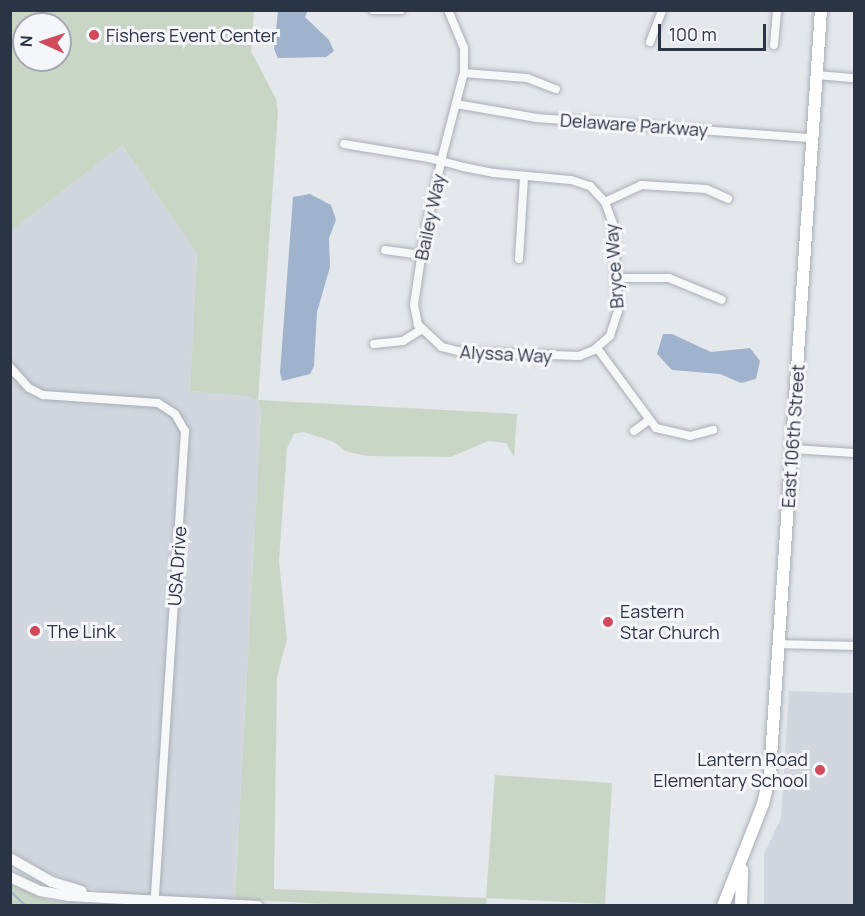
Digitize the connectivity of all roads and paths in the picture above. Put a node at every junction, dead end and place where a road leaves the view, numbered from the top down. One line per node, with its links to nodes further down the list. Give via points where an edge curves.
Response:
1 (373, 10): 2 (street)
2 (401, 10)
3 (448, 10): 9 (street, Bailey Way, via 464,48)
4 (662, 10): 7 (street)
5 (777, 10): 8 (street)
6 (821, 10): 10 (main road, East 106th Street)
7 (650, 42)
8 (774, 45)
9 (464, 73): 12 (street, via 527,78); 13 (street, Bailey Way)
10 (817, 75): 11 (street); 14 (main road, East 106th Street)
11 (855, 78)
12 (556, 89)
13 (456, 104): 14 (street, Delaware Parkway, via 537,118); 16 (street, Bailey Way)
14 (812, 138): 32 (main road, East 106th Street)
15 (344, 144): 16 (street, Bryce Way)
16 (441, 161): 17 (street, Bryce Way); 21 (street, Bailey Way)
17 (524, 177): 19 (street, Bryce Way, via 581,183); 22 (street)
18 (728, 199): 19 (street, via 706,189 641,185)
19 (605, 202): 23 (street, Bryce Way, via 613,224)
20 (385, 250): 21 (street)
21 (421, 255): 25 (street, Bailey Way, via 414,305)
22 (519, 259)
23 (616, 278): 24 (street, via 669,278); 27 (street, Bryce Way, via 617,319 610,336)
24 (722, 300)
25 (422, 330): 26 (street, via 403,341); 27 (street, Alyssa Way, via 442,347 462,352 579,356)
26 (374, 344)
27 (597, 348): 29 (street)
28 (10, 367): 40 (street, USA Drive, via 29,388 43,395 158,403 175,414 185,431)
29 (648, 421): 30 (street, via 672,435 690,436); 31 (street)
30 (713, 430)
31 (634, 431)
32 (792, 449): 33 (street); 34 (main road, East 106th Street)
33 (855, 453)
34 (778, 644): 35 (street); 36 (main road, East 106th Street, via 769,783)
35 (855, 646)
36 (742, 857): 42 (main road, East 106th Street); 43 (main road, East 106th Street)
37 (10, 858): 39 (street, via 52,882)
38 (10, 878): 39 (street, via 49,893)
39 (109, 898): 40 (street)
40 (155, 900): 41 (street)
41 (258, 906)
42 (723, 906)
43 (741, 906)

